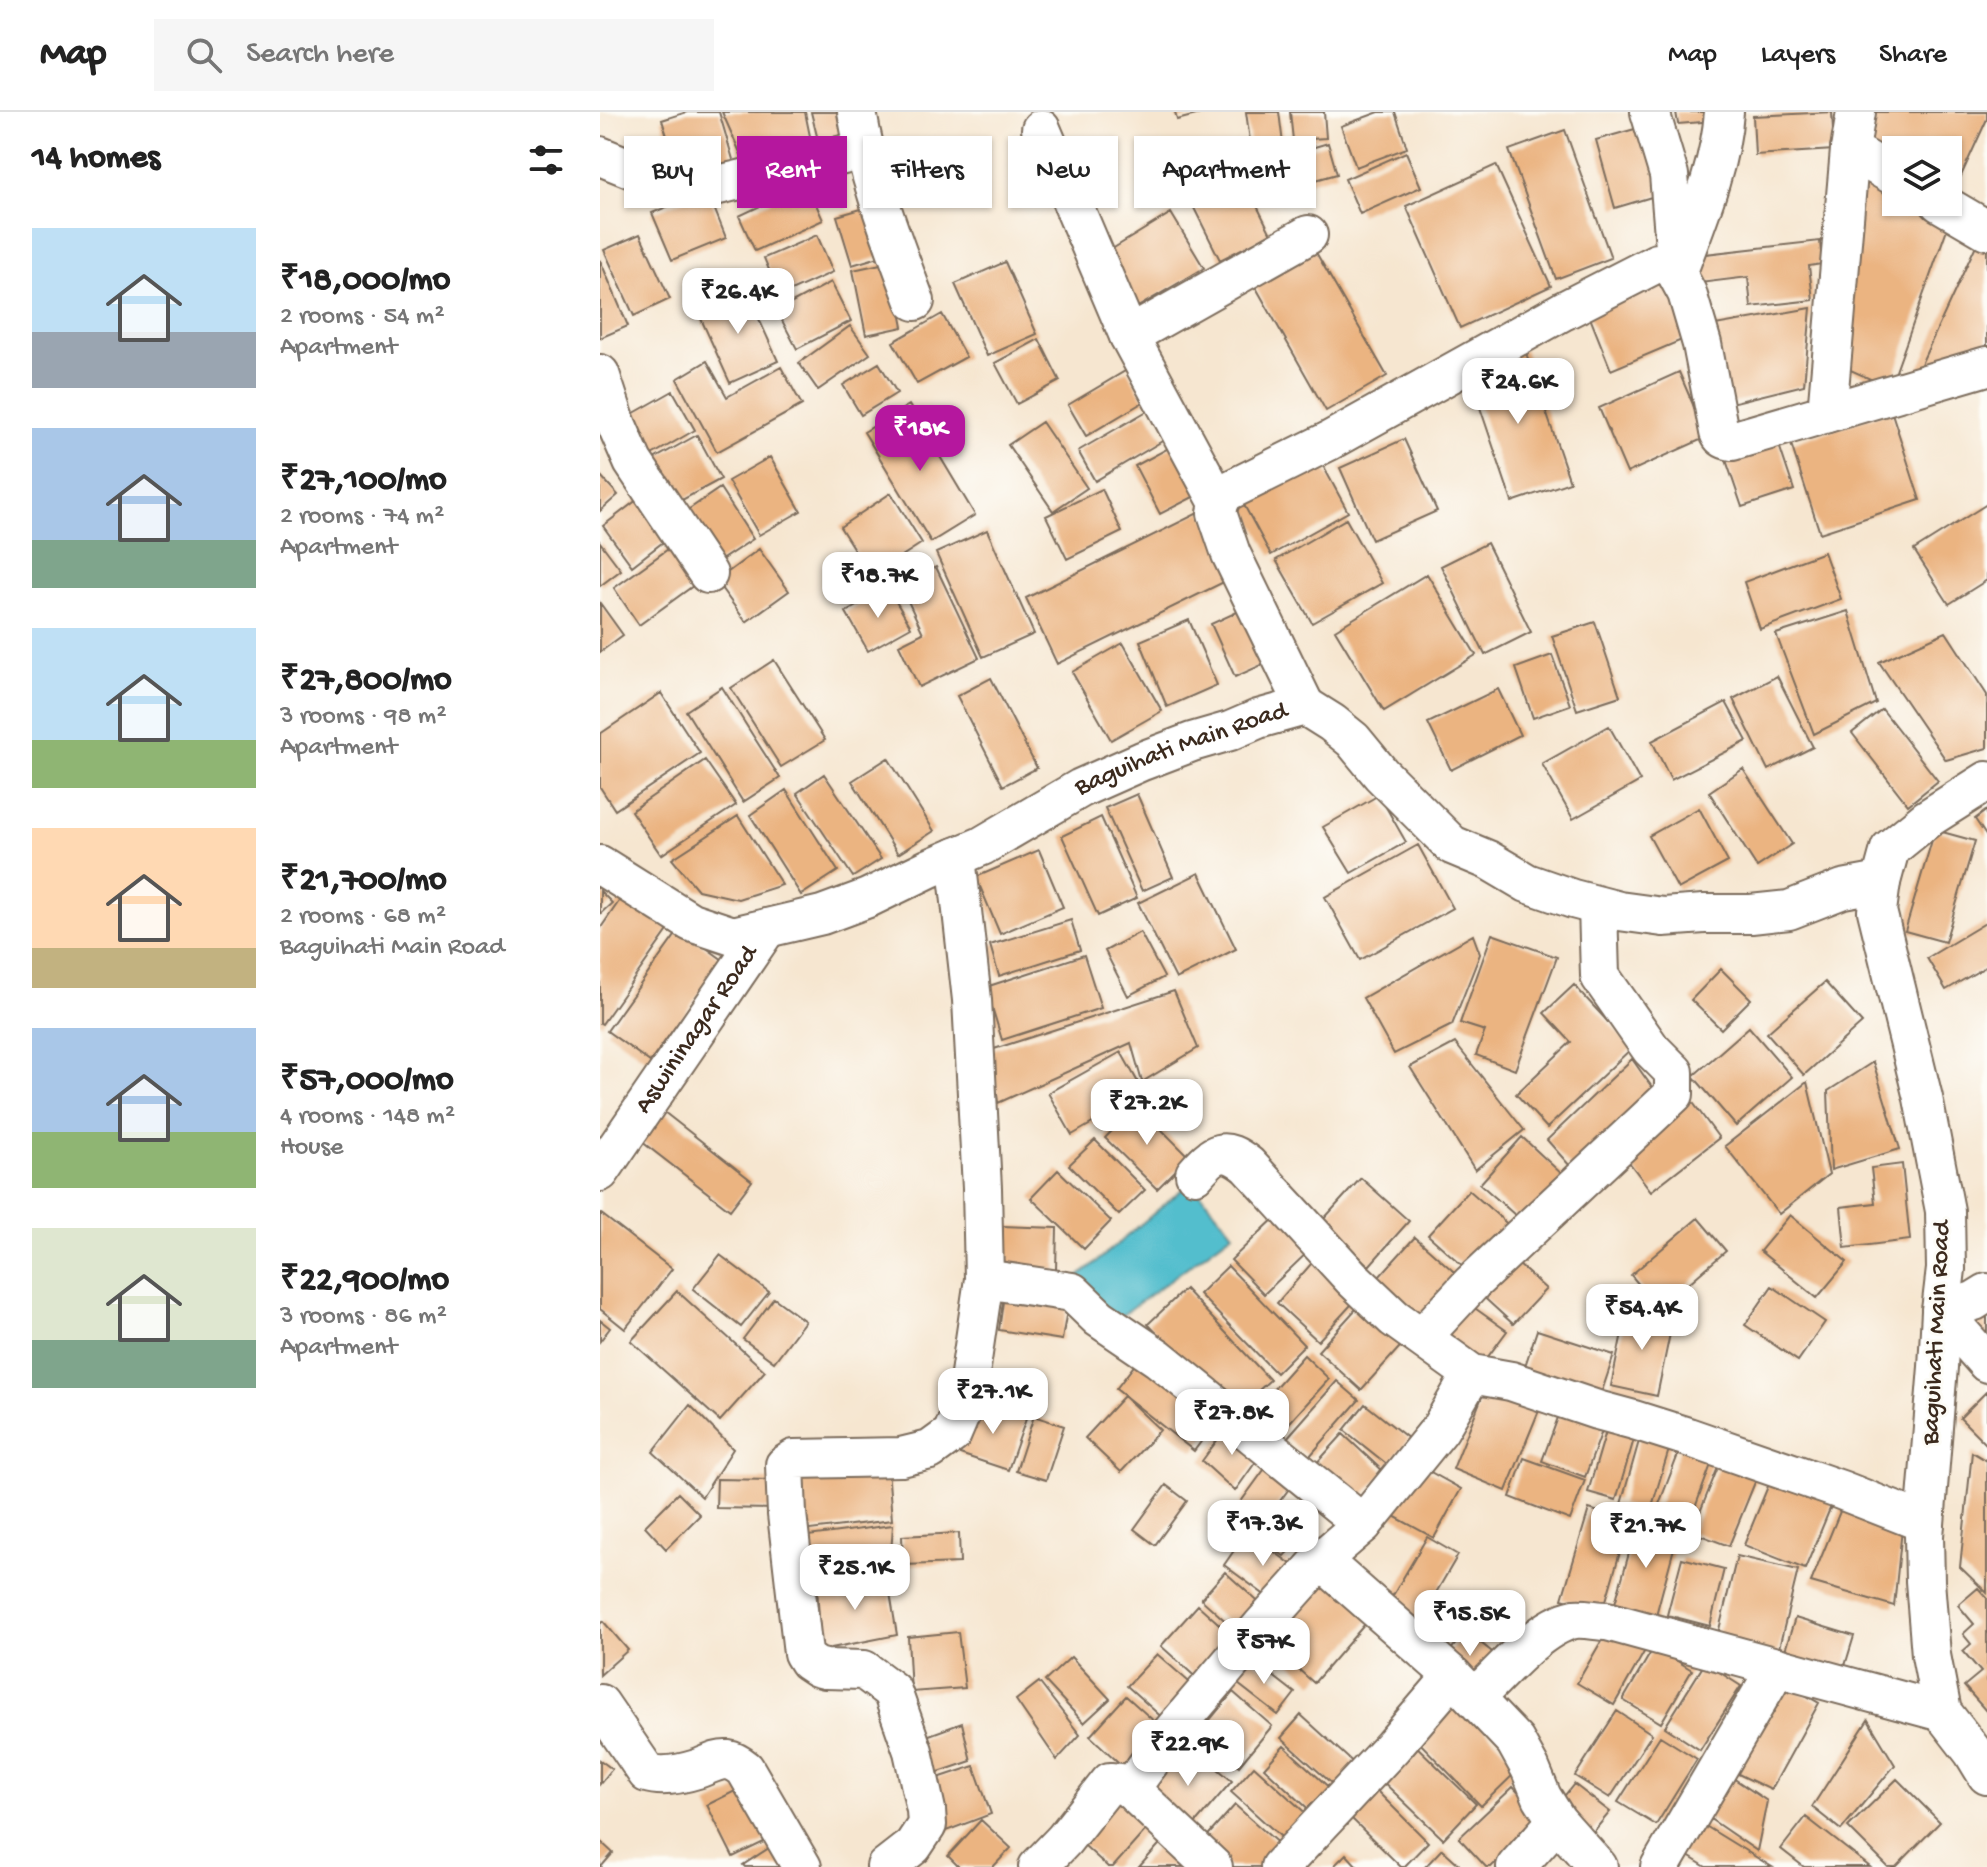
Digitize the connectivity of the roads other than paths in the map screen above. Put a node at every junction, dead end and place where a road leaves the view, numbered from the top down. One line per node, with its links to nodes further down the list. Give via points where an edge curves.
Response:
1 (857, 112): 6 (street)
2 (1650, 112): 15 (street, via 1669,175)
3 (1724, 112): 15 (street, via 1719,152)
4 (1856, 112): 8 (street)
5 (1041, 129): 17 (street)
6 (863, 145)
7 (863, 150): 9 (street, via 710,187 662,181)
8 (1850, 150): 10 (street); 20 (street)
9 (600, 156)
10 (1882, 169)
11 (880, 208): 16 (street)
12 (1962, 215): 13 (street)
13 (1987, 230)
14 (1308, 235): 17 (street)
15 (1677, 274): 20 (street, via 1702,344 1720,436 1732,441); 21 (street, via 1657,263 1224,493)
16 (915, 301)
17 (1129, 336): 21 (street)
18 (1987, 366): 20 (street)
19 (600, 374): 22 (street, via 633,462)
20 (1827, 413)
21 (1219, 503): 23 (street, via 1217,513 1231,554)
22 (708, 574)
23 (1305, 706): 25 (street, Baguihati Main Road, via 1142,761); 28 (street, Baguihati Main Road, via 1353,740 1452,845 1527,883)
24 (1987, 781): 27 (street, Baguihati Main Road, via 1890,849)
25 (956, 857): 29 (street, Baguihati Main Road, via 822,915); 32 (street, via 972,1000)
26 (600, 865): 29 (street, Baguihati Main Road, via 691,922 733,936)
27 (1881, 882): 28 (street, Baguihati Main Road, via 1843,889 1789,910 1751,914 1663,917); 34 (street, Baguihati Main Road, via 1877,911 1945,1211)
28 (1598, 906): 35 (street, via 1600,976 1651,1049 1674,1072 1674,1094 1472,1283)
29 (767, 928): 30 (street, Aswininagar Road)
30 (600, 1172)
31 (1195, 1174): 35 (street, via 1208,1158 1235,1155 1352,1278)
32 (984, 1279): 39 (street, via 1072,1292); 49 (street, via 966,1401 952,1434 930,1450 901,1457 794,1459 785,1465 803,1653 817,1667 864,1670 892,1691 913,1751 927,1825 913,1846)
33 (1987, 1293): 34 (street)
34 (1941, 1311): 36 (street); 38 (street, Baguihati Main Road)
35 (1422, 1337): 37 (street)
36 (1987, 1363)
37 (1472, 1374): 38 (street, via 1511,1381 1688,1437); 39 (street, via 1440,1429)
38 (1925, 1523): 44 (street, Baguihati Main Road, via 1931,1655)
39 (1363, 1524): 40 (street)
40 (1321, 1560): 42 (street); 46 (street, via 1171,1733)
41 (1777, 1667): 42 (street, via 1607,1621 1575,1619); 44 (street); 55 (street)
42 (1464, 1687): 47 (street, via 1515,1741); 52 (street, via 1393,1746)
43 (600, 1704): 48 (street, via 647,1773 658,1777 726,1760 745,1769)
44 (1942, 1712): 45 (street, Baguihati Main Road)
45 (1987, 1775)
46 (1130, 1789): 50 (street, via 1110,1782); 51 (street)
47 (1557, 1821): 53 (street); 54 (street)
48 (802, 1867)
49 (886, 1867)
50 (1038, 1867)
51 (1213, 1867)
52 (1280, 1867)
53 (1516, 1867)
54 (1598, 1867)
55 (1660, 1867)

